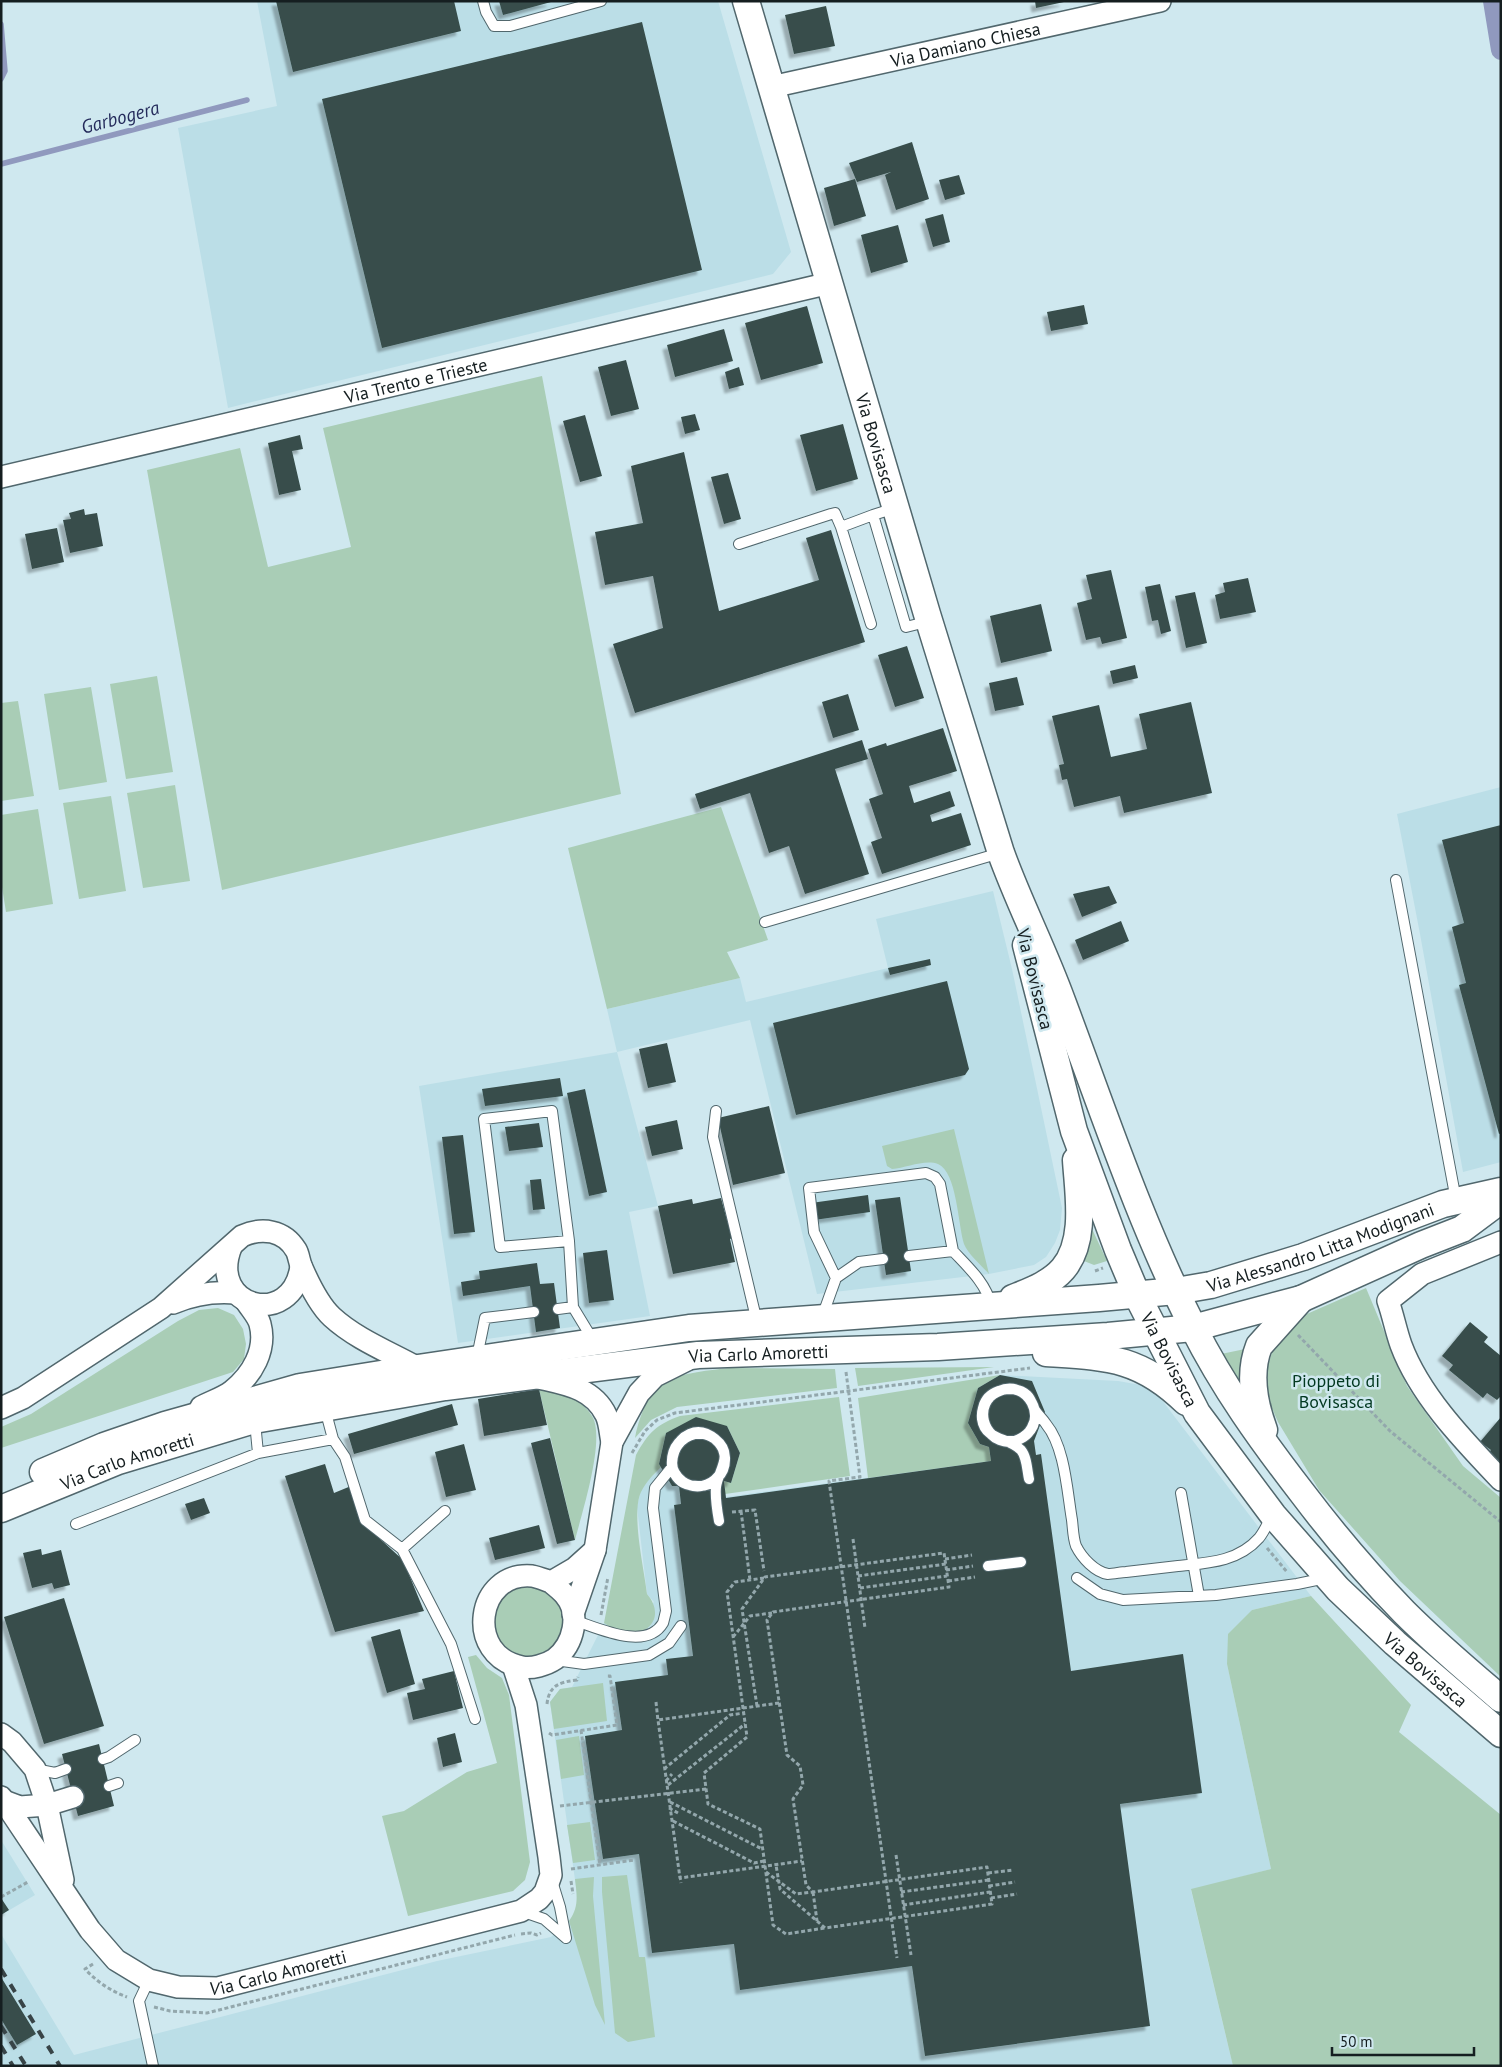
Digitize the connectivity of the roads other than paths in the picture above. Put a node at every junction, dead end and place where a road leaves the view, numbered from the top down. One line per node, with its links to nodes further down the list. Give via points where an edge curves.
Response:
1 (483, 1): 2 (lane, via 494,26 510,26)
2 (601, 1)
3 (746, 1): 5 (street, Via Bovisasca)
4 (1160, 1): 5 (street, Via Damiano Chiesa)
5 (771, 87): 6 (street, Via Bovisasca)
6 (830, 283): 7 (street, Via Trento e Trieste); 8 (street, Via Bovisasca)
7 (1, 477)
8 (885, 511): 9 (lane); 12 (street, Via Bovisasca, via 930,621)
9 (840, 527): 10 (lane, via 837,516 831,514); 11 (lane)
10 (739, 544)
11 (870, 624)
12 (1001, 853): 14 (street, Via Bovisasca); 15 (lane)
13 (1396, 880): 19 (lane)
14 (1012, 884): 17 (street, Via Bovisasca); 29 (street, Via Bovisasca, via 1044,953 1156,1249)
15 (765, 922)
16 (716, 1111): 39 (lane, via 712,1137)
17 (1074, 1132): 30 (street, Via Bovisasca); 33 (street, via 1078,1202 1077,1233 1070,1258 1062,1270 1039,1287)
18 (1501, 1191): 19 (street, Via Alessandro Litta Modignani)
19 (1456, 1200): 29 (street, Via Alessandro Litta Modignani, via 1303,1257 1227,1281)
20 (1501, 1200): 32 (street, Via Alessandro Litta Modignani, via 1462,1229)
21 (569, 1240): 21 (lane, via 552,1111 484,1119 500,1247); 34 (lane)
22 (1501, 1242): 62 (street, via 1422,1274 1388,1301 1401,1346 1429,1399)
23 (232, 1248): 27 (street, via 242,1236 264,1230 279,1234 291,1243); 31 (street, Via Carlo Amoretti, via 226,1261 226,1273 230,1285); 35 (street)
24 (953, 1251): 25 (lane); 28 (lane, via 940,1184 926,1173 808,1188 814,1232); 33 (lane, via 988,1291)
25 (908, 1256)
26 (883, 1259): 28 (lane, via 859,1262)
27 (300, 1266): 31 (street, via 293,1290 284,1299 258,1305); 46 (street, via 330,1315 348,1331)
28 (836, 1278): 38 (lane)
29 (1176, 1291): 30 (street, Via Alessandro Litta Modignani); 40 (street, Via Bovisasca)
30 (1137, 1295): 33 (street, Via Carlo Amoretti); 41 (street, Via Bovisasca)
31 (241, 1297): 35 (street, via 208,1292 188,1296); 53 (street, Via Carlo Amoretti, via 260,1322 260,1355 232,1391)
32 (1301, 1299): 40 (street, Via Alessandro Litta Modignani); 58 (street, via 1259,1346 1255,1360 1256,1403)
33 (994, 1306): 38 (street, Via Carlo Amoretti)
34 (573, 1307): 36 (lane); 42 (lane)
35 (161, 1308): 49 (street, via 23,1398)
36 (558, 1309)
37 (534, 1312): 45 (lane, via 485,1318)
38 (822, 1318): 39 (street, Via Carlo Amoretti)
39 (757, 1323): 42 (street, Via Carlo Amoretti, via 688,1328)
40 (1193, 1328): 41 (street, Via Carlo Amoretti); 58 (street, Via Bovisasca, via 1240,1408)
41 (1155, 1332): 43 (street, Via Carlo Amoretti); 51 (street, Via Bovisasca)
42 (593, 1341): 45 (street, Via Carlo Amoretti)
43 (938, 1347): 44 (street, Via Carlo Amoretti); 51 (street, via 1124,1362 1149,1372)
44 (698, 1355): 47 (street, Via Carlo Amoretti); 56 (street, via 655,1376 638,1392)
45 (477, 1358): 46 (street, Via Carlo Amoretti)
46 (418, 1368): 53 (street, Via Carlo Amoretti, via 300,1386)
47 (532, 1376): 48 (street, Via Carlo Amoretti, via 445,1386); 56 (street, via 575,1386 593,1398 606,1416)
48 (324, 1406): 52 (street, Via Carlo Amoretti); 54 (lane)
49 (1, 1408)
50 (1035, 1411): 55 (lane, via 1032,1428 1021,1439); 55 (lane, via 1028,1397 1013,1389 990,1396 982,1419 990,1434); 73 (lane, via 1058,1445 1076,1545 1086,1562 1108,1574)
51 (1197, 1413): 67 (street, Via Bovisasca)
52 (254, 1420): 57 (lane); 65 (street, Via Carlo Amoretti, via 118,1460)
53 (165, 1425): 63 (street, Via Carlo Amoretti, via 104,1446)
54 (333, 1439): 57 (lane, Via Carlo Amoretti); 70 (lane, via 346,1457 365,1520)
55 (1004, 1441): 61 (lane, via 1022,1452)
56 (612, 1442): 71 (street)
57 (258, 1453): 69 (lane, Via Carlo Amoretti)
58 (1274, 1456): 83 (street, Via Bovisasca, via 1325,1522 1398,1606)
59 (672, 1458): 60 (lane, via 681,1480 688,1485 705,1486); 60 (lane, via 678,1443 692,1435 708,1435 718,1442 724,1453); 79 (lane, via 655,1488 653,1508 666,1611 662,1623 646,1635 623,1637)
60 (721, 1473): 68 (lane, via 716,1495)
61 (1029, 1480)
62 (1501, 1480)
63 (1, 1490)
64 (1181, 1493): 73 (lane)
65 (1, 1510)
66 (445, 1511): 70 (lane)
67 (1273, 1515): 73 (lane, via 1258,1538 1233,1557); 76 (street, Via Bovisasca)
68 (719, 1521)
69 (76, 1524)
70 (402, 1549): 85 (lane, via 451,1644)
71 (595, 1550): 77 (street); 79 (street)
72 (1021, 1562): 74 (lane)
73 (1193, 1565): 78 (lane)
74 (988, 1566)
75 (1077, 1578): 78 (lane, via 1100,1594 1123,1600)
76 (1328, 1578): 78 (lane); 87 (street, Via Bovisasca, via 1383,1632)
77 (550, 1582): 79 (street, via 566,1596); 82 (street, via 532,1576 514,1578 497,1588 486,1603 482,1622 486,1640 497,1656)
78 (1198, 1596)
79 (573, 1618): 81 (street, via 573,1632 566,1648)
80 (681, 1626): 81 (lane, via 669,1643 648,1655 584,1664)
81 (546, 1663): 82 (street, via 525,1668); 84 (street)
82 (513, 1665): 84 (street)
83 (1501, 1699)
84 (526, 1705): 95 (street)
85 (475, 1719)
86 (1, 1734): 90 (street, Via Carlo Amoretti)
87 (1501, 1734)
88 (136, 1740): 89 (lane)
89 (103, 1759)
90 (35, 1769): 91 (lane, via 56,1773); 94 (street, Via Carlo Amoretti)
91 (66, 1769)
92 (73, 1796): 94 (street)
93 (3, 1799): 94 (street, Via Carlo Amoretti, via 20,1807); 96 (street, Via Carlo Amoretti)
94 (47, 1805): 96 (street, Via Carlo Amoretti)
95 (558, 1873): 97 (street, via 539,1899); 97 (lane, via 566,1938 544,1918)
96 (68, 1897): 98 (street, Via Carlo Amoretti, via 116,1960)
97 (520, 1911): 98 (street, Via Carlo Amoretti, via 218,1988 178,1987)
98 (149, 1980): 99 (lane, via 140,2001)
99 (153, 2066)

